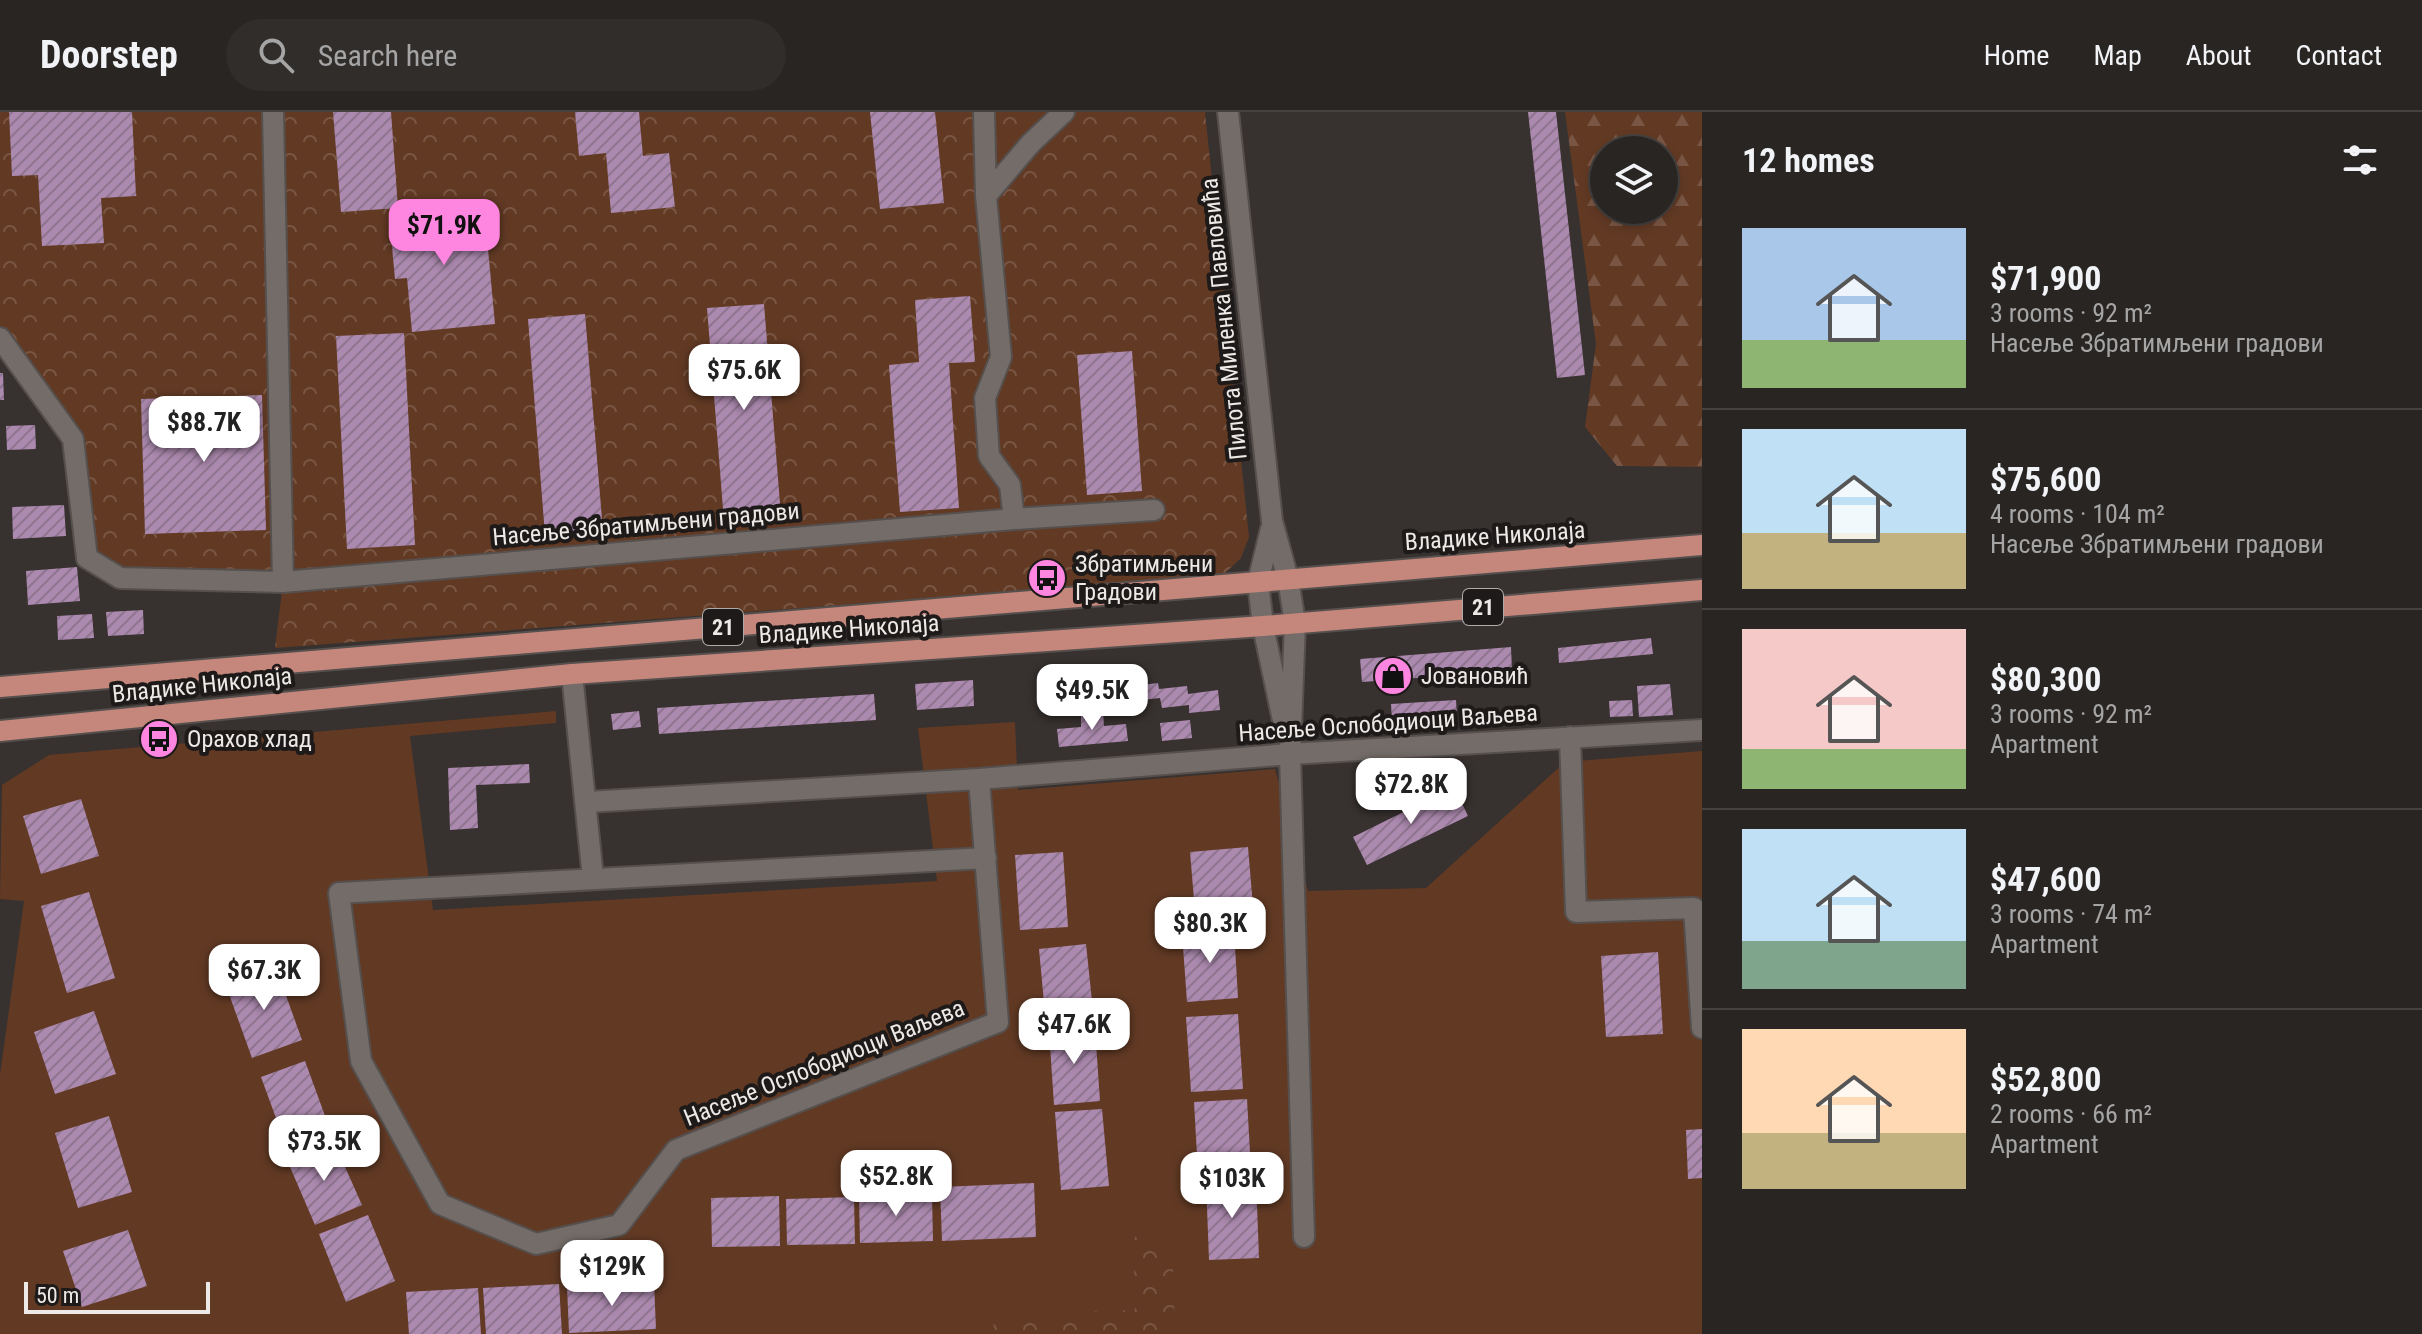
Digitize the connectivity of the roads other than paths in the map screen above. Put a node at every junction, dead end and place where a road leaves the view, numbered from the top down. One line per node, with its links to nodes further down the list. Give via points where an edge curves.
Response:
1 (273, 112): 13 (street)
2 (984, 112): 6 (street)
3 (1064, 112): 6 (street)
4 (1210, 112): 5 (street)
5 (1233, 118): 10 (street, Пилота Миленка Павловића)
6 (986, 196): 9 (street, via 1001,357 985,398 989,456 1010,485)
7 (0, 338): 13 (street, Насеље Збратимљени градови, via 73,439 87,558 120,578)
8 (1154, 510): 9 (street, Насеље Збратимљени градови)
9 (1014, 519): 13 (street, Насеље Збратимљени градови)
10 (1272, 521): 12 (street); 14 (street)
11 (1702, 545): 12 (main road, Владике Николаја / 21)
12 (1288, 579): 14 (main road, Владике Николаја / 21); 16 (street)
13 (283, 582)
14 (1258, 582): 17 (street); 19 (main road, Владике Николаја / 21)
15 (1702, 590): 16 (main road, Владике Николаја / 21)
16 (1295, 623): 17 (main road, Владике Николаја / 21); 23 (street)
17 (1263, 626): 18 (main road, Владике Николаја / 21); 23 (street)
18 (572, 674): 21 (main road, Владике Николаја / 21); 25 (street)
19 (0, 687)
20 (1702, 730): 22 (street, Насеље Ослободиоци Ваљева)
21 (0, 731)
22 (1570, 737): 23 (street, Насеље Ослободиоци Ваљева); 28 (street, Насеље Ослободиоци Ваљева, via 1576,912 1694,908)
23 (1290, 754): 24 (street, Насеље Ослободиоци Ваљева); 29 (street)
24 (979, 779): 25 (street, Насеље Ослободиоци Ваљева); 26 (street)
25 (587, 802): 27 (street)
26 (986, 858): 27 (street, Насеље Ослободиоци Ваљева); 27 (street, Насеље Ослободиоци Ваљева, via 998,1022 676,1150 619,1225 536,1244 440,1204 361,1061 339,893)
27 (593, 878)
28 (1702, 1028)
29 (1304, 1237)

